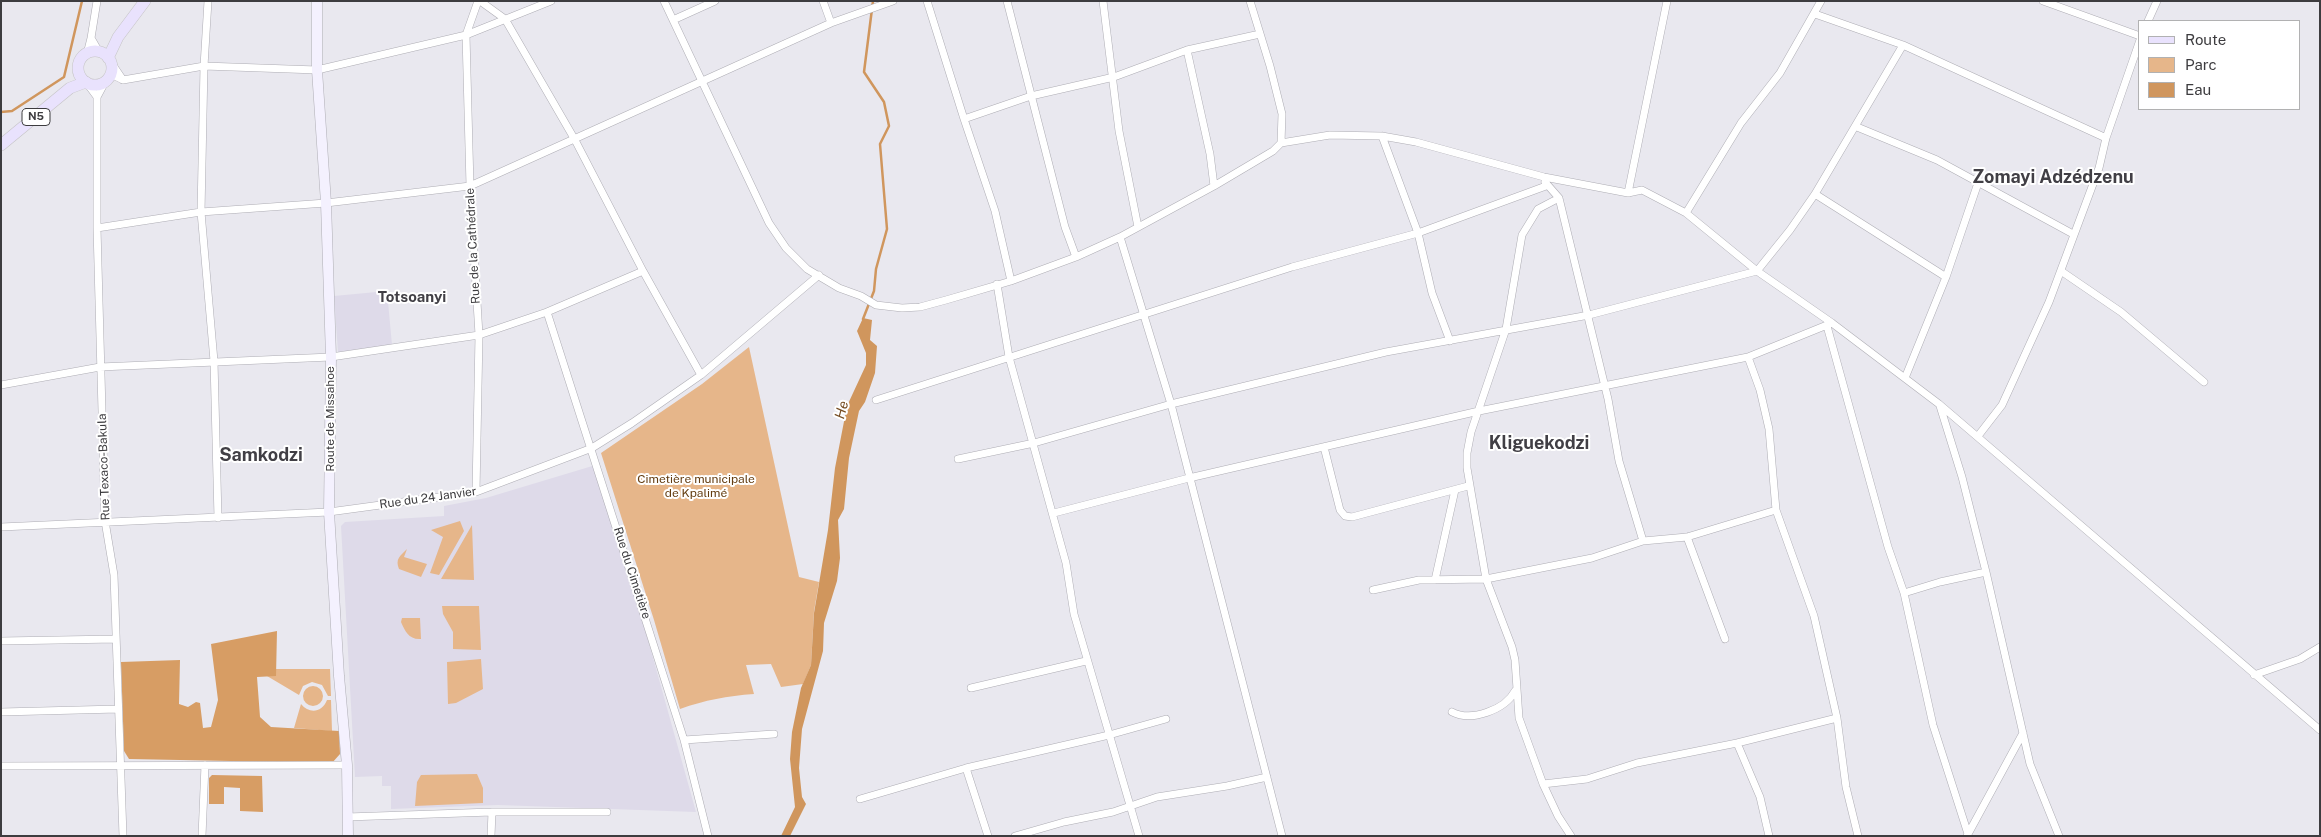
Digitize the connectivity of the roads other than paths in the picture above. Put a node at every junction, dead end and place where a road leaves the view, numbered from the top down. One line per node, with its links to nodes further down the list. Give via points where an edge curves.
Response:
1 (97, 1): 28 (street)
2 (145, 1): 33 (main road)
3 (208, 1): 34 (street)
4 (317, 1): 35 (main road, Route de Missahoe)
5 (479, 1): 21 (street); 26 (street, Rue de la Cathédrale)
6 (551, 1): 21 (street)
7 (664, 1): 22 (street)
8 (715, 1): 22 (street)
9 (823, 1): 24 (street)
10 (893, 1): 24 (street)
11 (927, 1): 45 (street)
12 (1007, 1): 43 (street)
13 (1103, 1): 37 (street)
14 (1250, 1): 25 (street)
15 (1667, 1): 57 (street)
16 (1821, 1): 20 (street)
17 (2043, 1): 19 (street)
18 (2157, 1): 23 (street)
19 (2060, 5): 27 (street)
20 (1815, 14): 30 (street); 62 (street, via 1780,73 1741,123)
21 (505, 19): 26 (street); 49 (street)
22 (673, 20): 41 (street)
23 (2148, 20)
24 (831, 23): 41 (street)
25 (1260, 34): 31 (street); 50 (street, via 1282,114)
26 (466, 35): 35 (street); 54 (street, Rue de la Cathédrale)
27 (2138, 37)
28 (91, 38): 32 (street); 33 (street)
29 (2138, 44): 48 (street)
30 (1903, 45): 46 (street); 48 (street)
31 (1187, 50): 37 (street); 55 (street)
32 (87, 54): 33 (main road); 36 (main road)
33 (104, 55): 38 (main road, via 112,68); 39 (street)
34 (204, 66): 35 (street); 39 (street); 61 (street)
35 (317, 70): 60 (main road, Route de Missahoe)
36 (78, 71): 40 (main road); 42 (main road, N5)
37 (1114, 77): 43 (street); 64 (street, via 1119,131)
38 (108, 78): 39 (street); 40 (main road, via 94,85); 44 (street, Rue Texaco-Bakula)
39 (122, 80)
40 (86, 82): 42 (main road, N5); 44 (street)
41 (701, 82): 49 (street); 72 (street, via 769,223 786,248 807,269)
42 (70, 88): 51 (main road, N5)
43 (1032, 96): 45 (street); 68 (street, via 1065,227)
44 (97, 97): 63 (street, Rue Texaco-Bakula)
45 (964, 119): 74 (street, via 995,210)
46 (1857, 127): 53 (street, via 1937,160); 58 (street)
47 (1382, 136): 50 (street, via 1330,136); 52 (street, via 1416,142); 65 (street)
48 (2106, 138): 66 (street, via 2099,168)
49 (575, 140): 54 (street); 69 (street)
50 (1281, 144): 55 (street)
51 (1, 145)
52 (1544, 177): 56 (street); 57 (street)
53 (1978, 183): 66 (street); 73 (street)
54 (470, 186): 60 (street); 81 (street, Rue de la Cathédrale)
55 (1214, 186): 64 (street)
56 (1546, 186): 59 (street); 65 (street)
57 (1628, 193): 62 (street, via 1642,190)
58 (1815, 194): 70 (street); 73 (street)
59 (1559, 198): 78 (street); 80 (street, via 1538,209 1522,236)
60 (326, 203): 61 (street); 83 (main road, Route de Missahoe)
61 (201, 212): 63 (street); 86 (street)
62 (1686, 214): 70 (street)
63 (97, 228): 87 (street, Rue Texaco-Bakula)
64 (1138, 228): 67 (street)
65 (1418, 233): 77 (street, via 1292,267); 82 (street, via 1432,293)
66 (2073, 234): 71 (street)
67 (1120, 238): 68 (street); 77 (street)
68 (1076, 257): 74 (street)
69 (642, 271): 76 (street); 88 (street)
70 (1757, 271): 78 (street); 79 (street)
71 (2061, 271): 90 (street, via 2122,312); 97 (street, via 2002,405)
72 (819, 275): 75 (street, via 876,305 920,307); 88 (street, Rue du 24 Janvier)
73 (1946, 277): 89 (street)
74 (1011, 281): 75 (street)
75 (997, 284): 84 (street)
76 (547, 312): 81 (street); 100 (street, Rue du Cimetière)
77 (1144, 315): 84 (street); 94 (street)
78 (1589, 315): 80 (street); 92 (street)
79 (1830, 325): 85 (street); 89 (street); 118 (street, via 1888,547)
80 (1506, 329): 82 (street); 96 (street)
81 (479, 335): 83 (street); 105 (street, Rue de la Cathédrale)
82 (1450, 341): 94 (street, via 1386,352)
83 (331, 357): 86 (street); 107 (main road, Route de Missahoe)
84 (1009, 357): 93 (street); 98 (street)
85 (1748, 357): 92 (street); 106 (street, via 1769,429)
86 (214, 361): 87 (street); 109 (street)
87 (100, 367): 91 (street); 110 (street, Rue Texaco-Bakula)
88 (701, 375): 100 (street, Rue du 24 Janvier)
89 (1905, 378): 95 (street)
90 (2204, 382)
91 (1, 385)
92 (1605, 386): 96 (street); 113 (street, via 1619,461)
93 (876, 400)
94 (1171, 404): 98 (street); 102 (street)
95 (1939, 404): 97 (street); 114 (street, via 1962,476)
96 (1479, 412): 99 (street); 103 (street, via 1466,453)
97 (1978, 436): 124 (street)
98 (1034, 443): 101 (street); 108 (street)
99 (1324, 447): 102 (street); 104 (street, via 1340,510 1345,516 1352,517)
100 (592, 448): 105 (street, Rue du 24 Janvier); 136 (street, Rue du Cimetière)
101 (958, 460)
102 (1189, 478): 108 (street); 143 (street)
103 (1468, 486): 104 (street); 115 (street)
104 (1455, 490): 116 (street)
105 (476, 492): 107 (street, Rue du 24 Janvier)
106 (1776, 510): 112 (street); 130 (street, via 1814,616)
107 (329, 512): 109 (street, Rue du 24 Janvier); 139 (main road, Route de Missahoe)
108 (1054, 513): 123 (street)
109 (218, 518): 110 (street, Rue du 24 Janvier)
110 (105, 522): 111 (street, Rue du 24 Janvier); 119 (street, Rue Texaco-Bakula, via 114,576)
111 (1, 527)
112 (1687, 537): 113 (street); 120 (street)
113 (1643, 541): 115 (street, via 1592,558)
114 (1986, 572): 118 (street); 133 (street)
115 (1486, 579): 116 (street); 126 (street, via 1512,647)
116 (1435, 580): 117 (street, via 1419,580)
117 (1373, 590)
118 (1904, 593): 150 (street, via 1933,725)
119 (116, 639): 121 (street); 127 (street, Rue Texaco-Bakula)
120 (1725, 639)
121 (1, 642)
122 (2320, 647): 124 (street, via 2300,659)
123 (1086, 661): 125 (street); 135 (street)
124 (2254, 675): 132 (street)
125 (971, 688)
126 (1516, 691): 129 (street, via 1510,700 1490,711 1470,716); 144 (street, via 1519,718)
127 (118, 709): 128 (street); 141 (street, Rue Texaco-Bakula)
128 (1, 712)
129 (1452, 712)
130 (1837, 718): 137 (street); 162 (street, via 1846,787)
131 (1166, 719): 135 (street)
132 (2320, 730)
133 (2023, 733): 150 (street); 163 (street, via 2030,764)
134 (774, 734): 136 (street)
135 (1109, 735): 142 (street); 146 (street)
136 (684, 740): 155 (street, Rue du Cimetière)
137 (1737, 743): 144 (street, via 1637,763 1587,779); 161 (street, via 1760,797)
138 (205, 765): 139 (street); 141 (street); 152 (street)
139 (347, 765): 149 (main road, Route de Missahoe)
140 (1, 766): 141 (street)
141 (120, 766): 151 (street, Rue Texaco-Bakula)
142 (966, 768): 145 (street); 156 (street)
143 (1267, 777): 146 (street); 159 (street)
144 (1543, 784): 160 (street)
145 (860, 799)
146 (1130, 806): 157 (street); 158 (street)
147 (492, 812): 148 (street); 149 (street); 154 (street)
148 (607, 812)
149 (347, 817): 153 (main road, Route de Missahoe)
150 (1967, 835)
151 (123, 836)
152 (202, 836)
153 (348, 836)
154 (491, 836)
155 (708, 836)
156 (988, 836)
157 (1015, 836)
158 (1139, 836)
159 (1282, 836)
160 (1571, 836)
161 (1769, 836)
162 (1858, 836)
163 (2059, 836)

